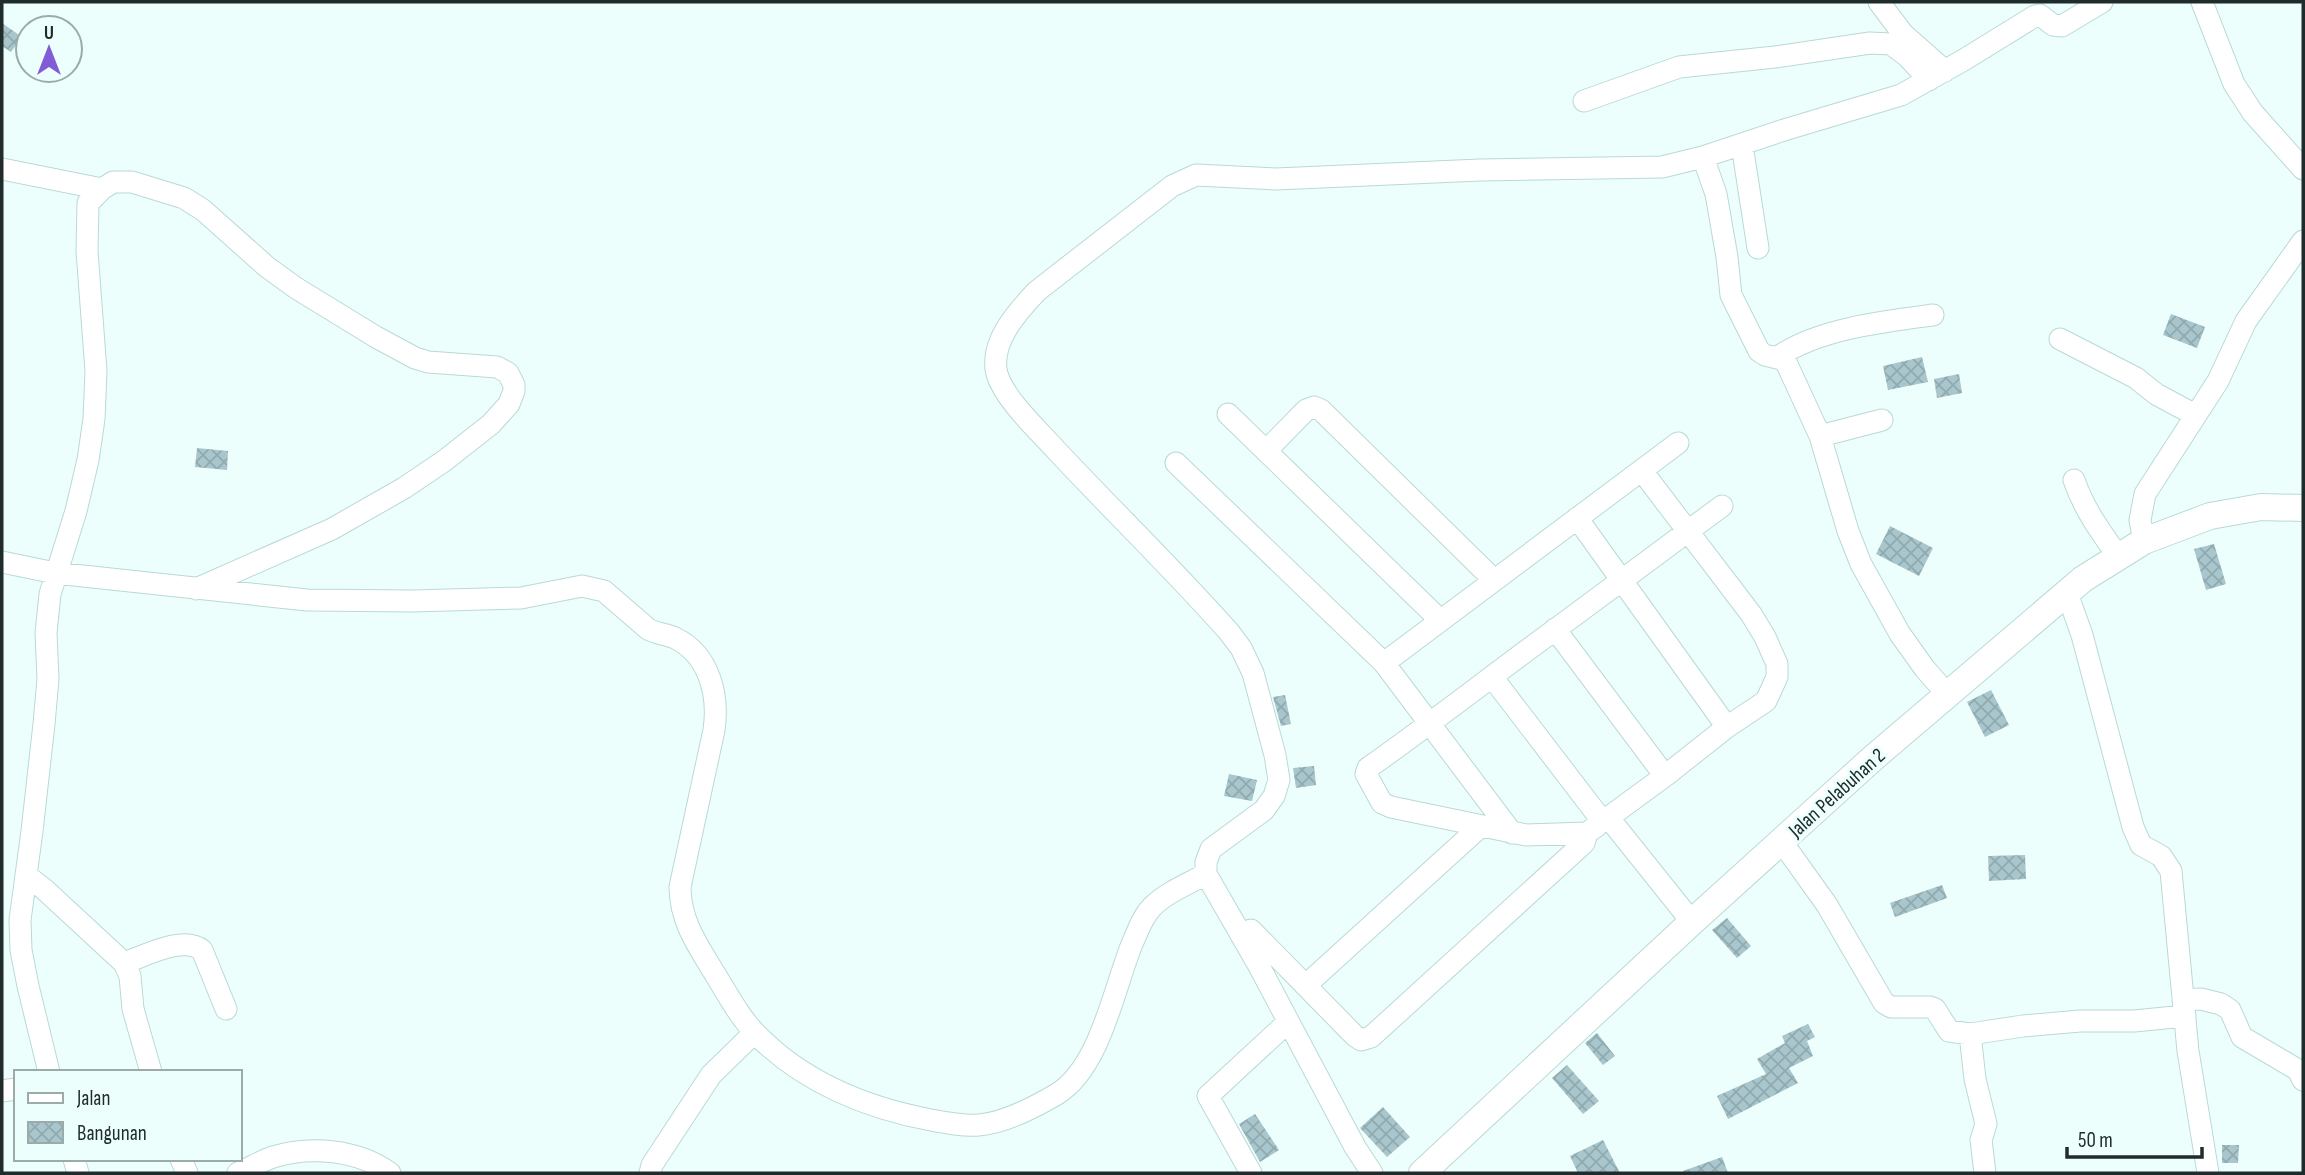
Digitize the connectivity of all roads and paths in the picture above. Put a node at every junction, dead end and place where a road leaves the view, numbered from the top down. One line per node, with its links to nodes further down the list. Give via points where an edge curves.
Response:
1 (1880, 2): 5 (street)
2 (2102, 2): 4 (street, via 2062,26 2053,25)
3 (2203, 2): 10 (street, via 2234,84 2253,113)
4 (2038, 8): 5 (street)
5 (1937, 75): 6 (street, via 1891,44 1870,43 1679,67); 7 (street, via 1901,95)
6 (1584, 101)
7 (1742, 145): 8 (street); 13 (street)
8 (1703, 157): 16 (street, via 1716,194 1731,295 1759,351); 50 (street, via 1650,169 1480,170 1276,179 1196,175 1172,186 1046,283 1018,311 996,359 1004,388 1083,479 1229,632 1253,673 1279,774 1277,788 1264,810 1211,849)
9 (2, 169): 11 (street)
10 (2303, 169)
11 (102, 189): 33 (street, via 88,203 86,223 96,371 94,419 76,511); 36 (street, via 113,182 132,182 184,198 296,288 376,337 429,362 497,367 508,373 514,385 509,404 491,424 404,488 332,529)
12 (2303, 241): 18 (street, via 2246,321 2218,381)
13 (1758, 248)
14 (1933, 315): 16 (street, via 1818,337 1794,345)
15 (2060, 339): 18 (street)
16 (1778, 357): 20 (street, via 1786,360)
17 (1228, 414): 22 (street)
18 (2195, 415): 30 (street, via 2145,494 2140,520)
19 (1882, 420): 20 (street)
20 (1820, 436): 42 (street, via 1861,564 1900,634)
21 (1678, 443): 24 (street)
22 (1266, 451): 34 (street, via 1306,410 1321,410); 38 (street)
23 (1176, 463): 40 (street)
24 (1642, 471): 28 (street); 29 (street)
25 (2074, 480): 31 (street, via 2088,513)
26 (1722, 506): 29 (street)
27 (2303, 508): 30 (main road, Jalan Pelabuhan 2, via 2243,509)
28 (1577, 518): 34 (street); 35 (street)
29 (1689, 531): 35 (street); 44 (street, via 1751,614 1777,664 1777,677 1766,701)
30 (2144, 541): 31 (main road, Jalan Pelabuhan 2)
31 (2118, 556): 37 (main road, Jalan Pelabuhan 2)
32 (2, 562): 33 (street)
33 (55, 573): 36 (street); 51 (street)
34 (1494, 580): 38 (street)
35 (1623, 581): 39 (street); 44 (street)
36 (196, 589): 59 (street, via 307,600 413,601 521,598 582,586 604,591 648,629 676,638 689,648 709,675 715,719 680,898 690,932)
37 (2067, 593): 42 (main road, Jalan Pelabuhan 2); 56 (street, via 2133,827 2141,845 2161,856 2171,871)
38 (1440, 620): 40 (street)
39 (1555, 629): 41 (street); 45 (street)
40 (1384, 663): 43 (street)
41 (1492, 677): 43 (street); 46 (street)
42 (1947, 694): 49 (main road, Jalan Pelabuhan 2)
43 (1430, 724): 47 (street, via 1368,768 1367,774 1382,803); 48 (street)
44 (1727, 727): 45 (street)
45 (1665, 776): 46 (street)
46 (1599, 824): 48 (street); 52 (street); 55 (street, via 1584,843 1371,1037 1362,1040 1355,1036)
47 (1481, 827): 48 (street); 55 (street)
48 (1512, 833)
49 (1783, 842): 52 (main road, Jalan Pelabuhan 2); 60 (street, via 1827,905 1884,1003 1930,1007 1949,1031)
50 (1206, 874): 58 (street); 59 (street, via 1160,900 1143,918 1091,1054 1072,1082 1039,1104 996,1122 964,1125 875,1107 793,1066)
51 (26, 876): 54 (street); 61 (street, via 19,937)
52 (1692, 922): 69 (main road, Jalan Pelabuhan 2)
53 (1251, 930): 55 (street)
54 (124, 963): 57 (street, via 180,944 195,945 202,950); 62 (street)
55 (1306, 985)
56 (2184, 1008): 60 (street, via 2134,1021 2057,1023); 63 (street, via 2201,999 2221,1004 2230,1010 2242,1037 2298,1070); 71 (street)
57 (226, 1009)
58 (1288, 1022): 67 (street, via 1208,1096); 68 (street)
59 (754, 1033): 66 (street, via 701,1088)
60 (1970, 1034): 70 (street, via 1986,1124 1981,1140)
61 (49, 1070)
62 (151, 1070)
63 (2303, 1080)
64 (238, 1173): 65 (street, via 273,1157 312,1151 353,1156)
65 (390, 1173)
66 (650, 1173)
67 (1251, 1173)
68 (1372, 1173)
69 (1422, 1173)
70 (1985, 1173)
71 (2207, 1173)

